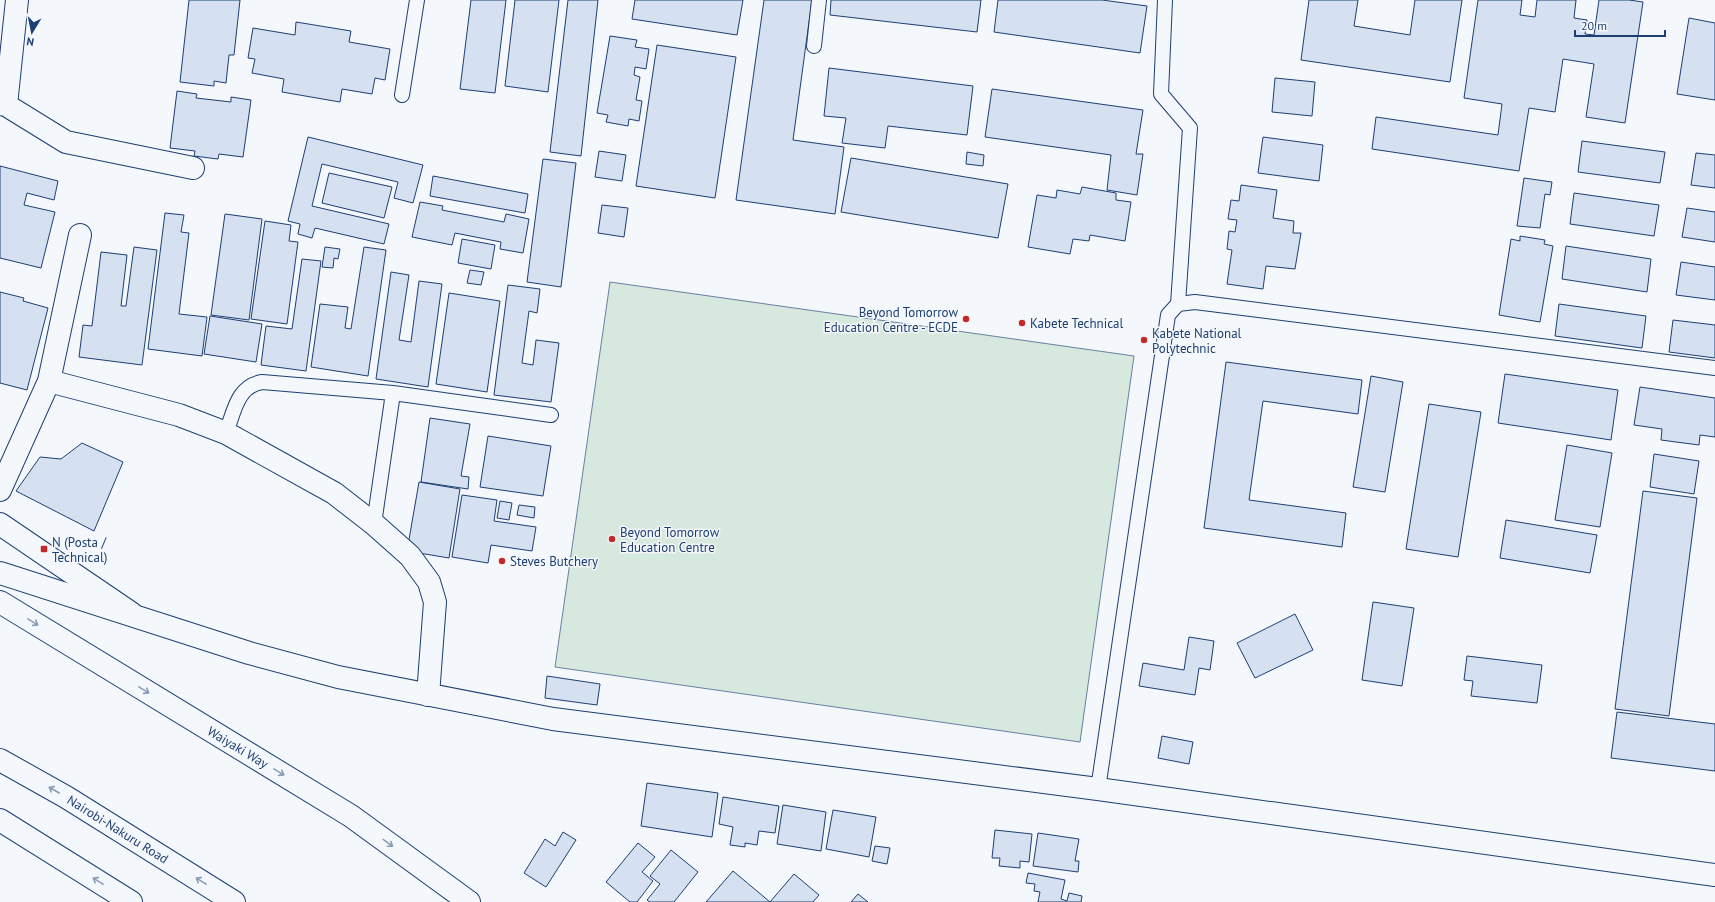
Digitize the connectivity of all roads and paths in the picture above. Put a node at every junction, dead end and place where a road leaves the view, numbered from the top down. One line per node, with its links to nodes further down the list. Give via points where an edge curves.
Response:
1 (17, 0): 7 (main road)
2 (417, 0): 6 (lane)
3 (820, 0): 5 (lane)
4 (1165, 0): 10 (lane, via 1161,94 1190,128)
5 (814, 46)
6 (402, 95)
7 (3, 105): 8 (main road, via 66,142)
8 (193, 168)
9 (80, 235): 12 (main road)
10 (1178, 304): 11 (lane, via 1195,302); 25 (lane, via 1168,315)
11 (1715, 368)
12 (49, 381): 15 (main road, via 179,415); 16 (main road)
13 (393, 393): 14 (lane); 15 (lane, via 256,383 250,385 242,394); 19 (lane)
14 (551, 415)
15 (226, 433): 19 (main road, via 334,493)
16 (6, 462): 17 (main road)
17 (0, 490)
18 (0, 524): 22 (main road)
19 (374, 524): 23 (main road, via 410,556 430,582 435,602)
20 (0, 573): 22 (main road)
21 (0, 602): 30 (main road, Waiyaki Way, one-way to 30, via 351,816)
22 (137, 617): 23 (main road, via 249,654 338,677)
23 (428, 695): 25 (main road, via 553,719)
24 (0, 760): 29 (main road, Nairobi-Nakuru Road, one-way to 24, via 66,797)
25 (1098, 790): 27 (main road)
26 (0, 820): 28 (main road, one-way to 26)
27 (1715, 875)
28 (131, 902)
29 (234, 902)
30 (469, 902)

